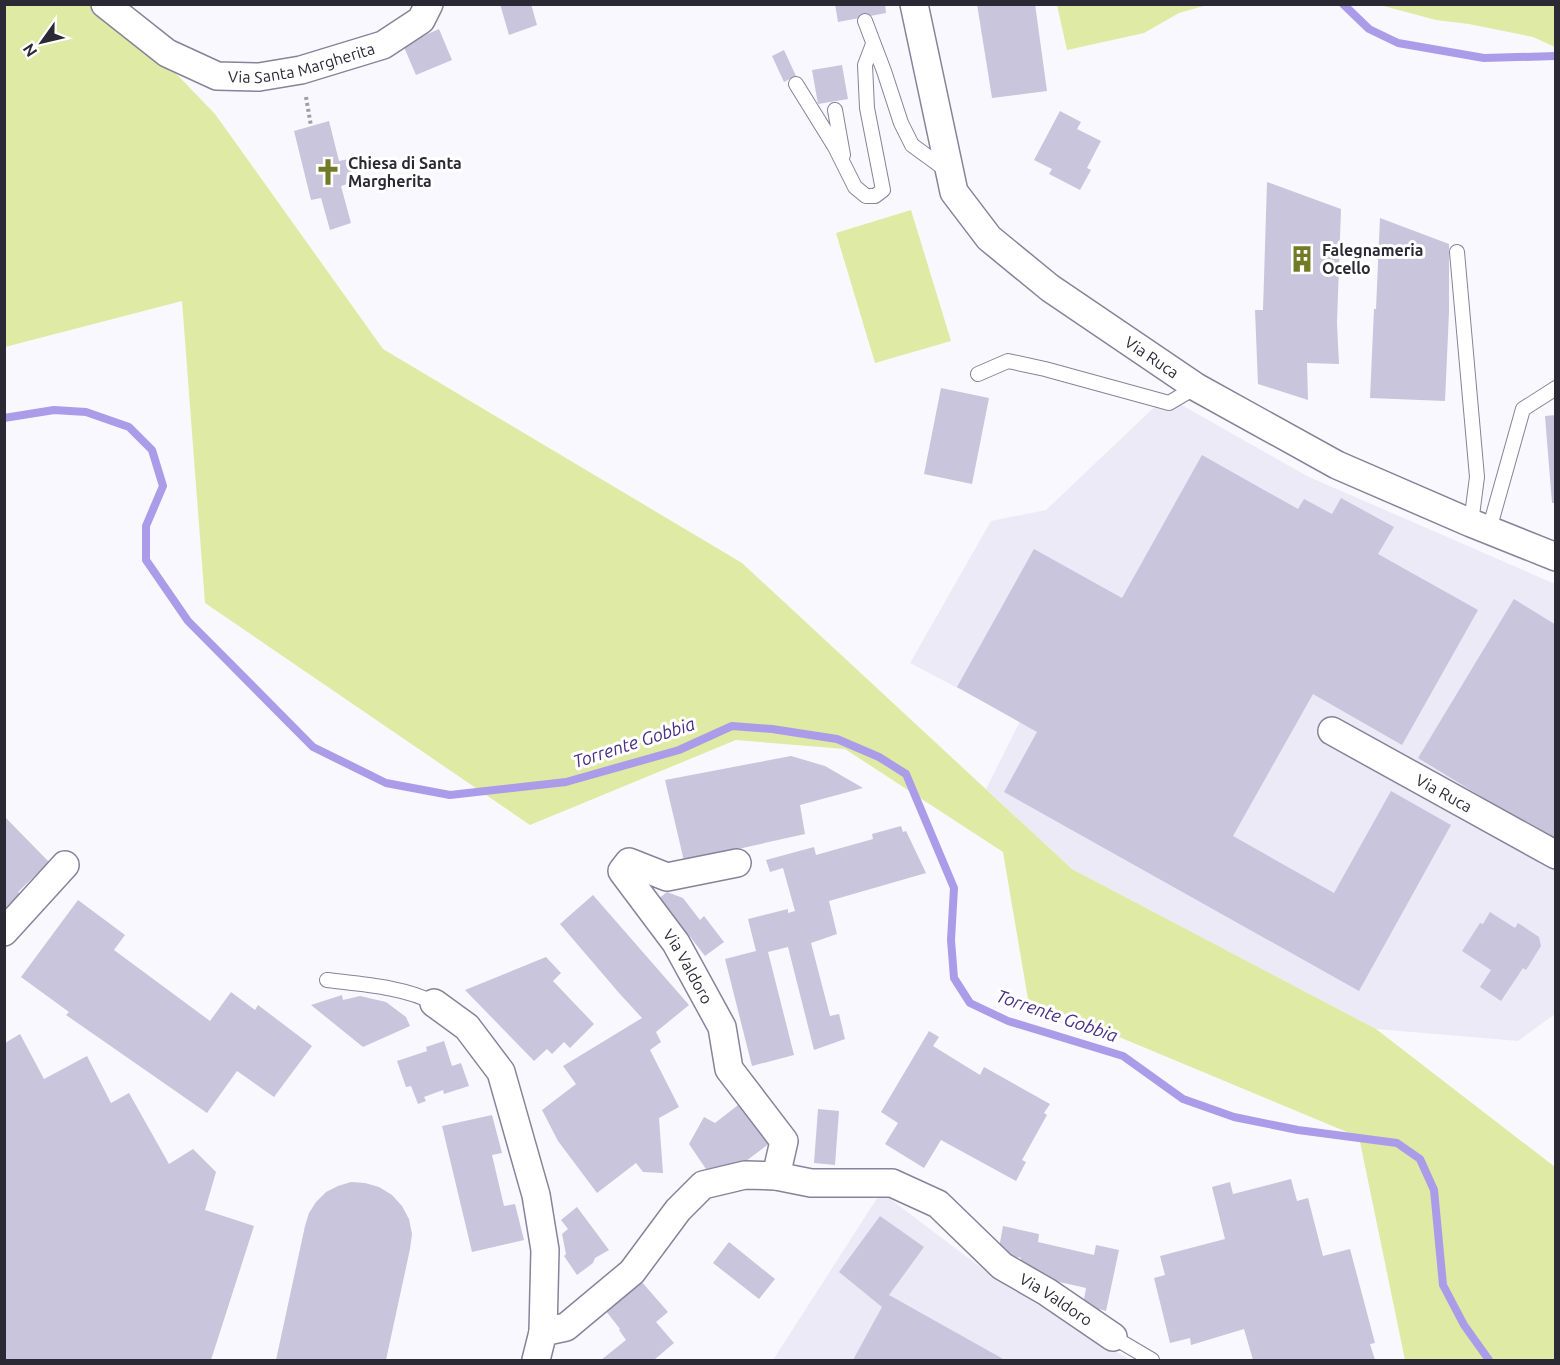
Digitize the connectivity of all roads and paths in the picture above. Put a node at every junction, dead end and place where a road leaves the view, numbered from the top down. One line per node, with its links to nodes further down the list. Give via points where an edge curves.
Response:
1 (105, 4): 2 (street, Via Santa Margherita, via 167,52 197,67 217,76 259,77 301,70 383,45 421,20)
2 (429, 4)
3 (914, 4): 11 (street, Via Ruca)
4 (865, 21): 5 (lane)
5 (873, 44): 10 (lane, via 865,65 867,108 883,190 866,196 855,187); 11 (lane, via 912,145)
6 (796, 84): 10 (lane)
7 (305, 87): 9 (path)
8 (835, 110): 10 (lane)
9 (311, 126)
10 (846, 169)
11 (950, 174): 14 (street, Via Ruca, via 954,192 989,238 1050,288)
12 (1457, 252): 16 (lane)
13 (978, 374): 14 (lane, via 1008,361 1169,403)
14 (1196, 387): 16 (street, Via Ruca, via 1337,465)
15 (1556, 388): 16 (lane, via 1523,409)
16 (1480, 527): 17 (street, Via Ruca)
17 (1556, 557)
18 (1332, 731): 19 (street, Via Ruca)
19 (1556, 855)
20 (736, 863): 25 (street, Via Valdoro, via 667,877 628,862 622,871 676,943 723,1027 729,1070 784,1141)
21 (65, 865): 22 (street)
22 (4, 932)
23 (327, 980): 24 (lane, via 405,992)
24 (434, 1003): 26 (street, via 467,1027 501,1072 536,1194 545,1250)
25 (776, 1176): 26 (street, Via Valdoro, via 744,1175 702,1185 678,1210 632,1272 566,1327); 27 (street, Via Valdoro, via 811,1182 892,1183 938,1204 1002,1266)
26 (543, 1332): 28 (street)
27 (1113, 1337): 29 (lane)
28 (536, 1360)
29 (1152, 1360)

